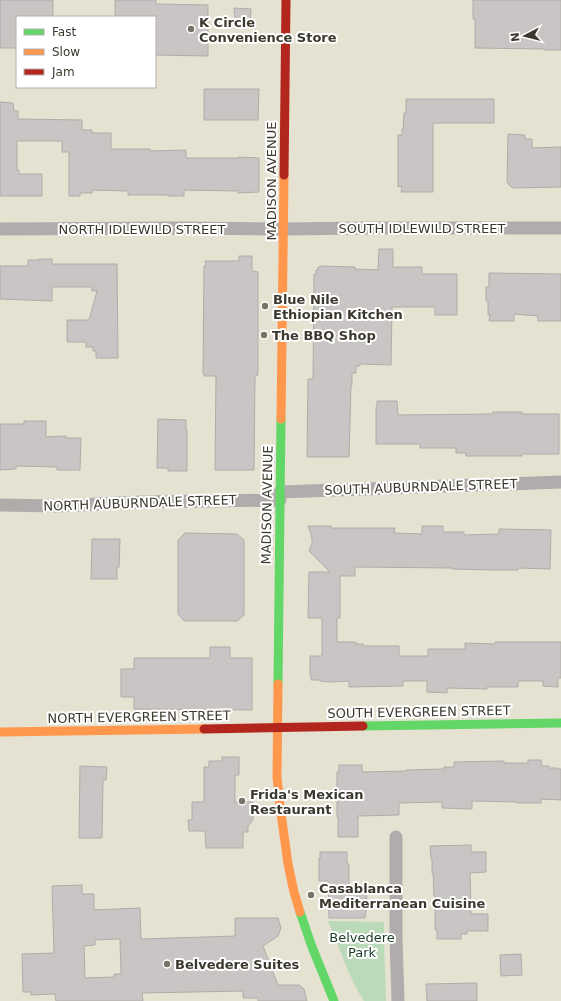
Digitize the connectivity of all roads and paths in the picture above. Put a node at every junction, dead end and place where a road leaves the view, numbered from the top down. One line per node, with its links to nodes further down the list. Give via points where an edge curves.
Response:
1 (286, 0): 4 (street, MADISON AVENUE)
2 (561, 228): 4 (street, SOUTH IDLEWILD STREET)
3 (0, 229): 4 (street, NORTH IDLEWILD STREET)
4 (284, 229): 6 (street, MADISON AVENUE)
5 (561, 482): 6 (street, SOUTH AUBURNDALE STREET)
6 (280, 496): 7 (street, NORTH AUBURNDALE STREET, via 57,506); 9 (street, MADISON AVENUE)
7 (0, 505)
8 (561, 722): 9 (street, SOUTH EVERGREEN STREET)
9 (278, 728): 10 (street, NORTH EVERGREEN STREET); 12 (street, MADISON AVENUE, via 277,785 289,871 313,950)
10 (0, 732)
11 (396, 837): 13 (street)
12 (334, 1001)
13 (398, 1001)

